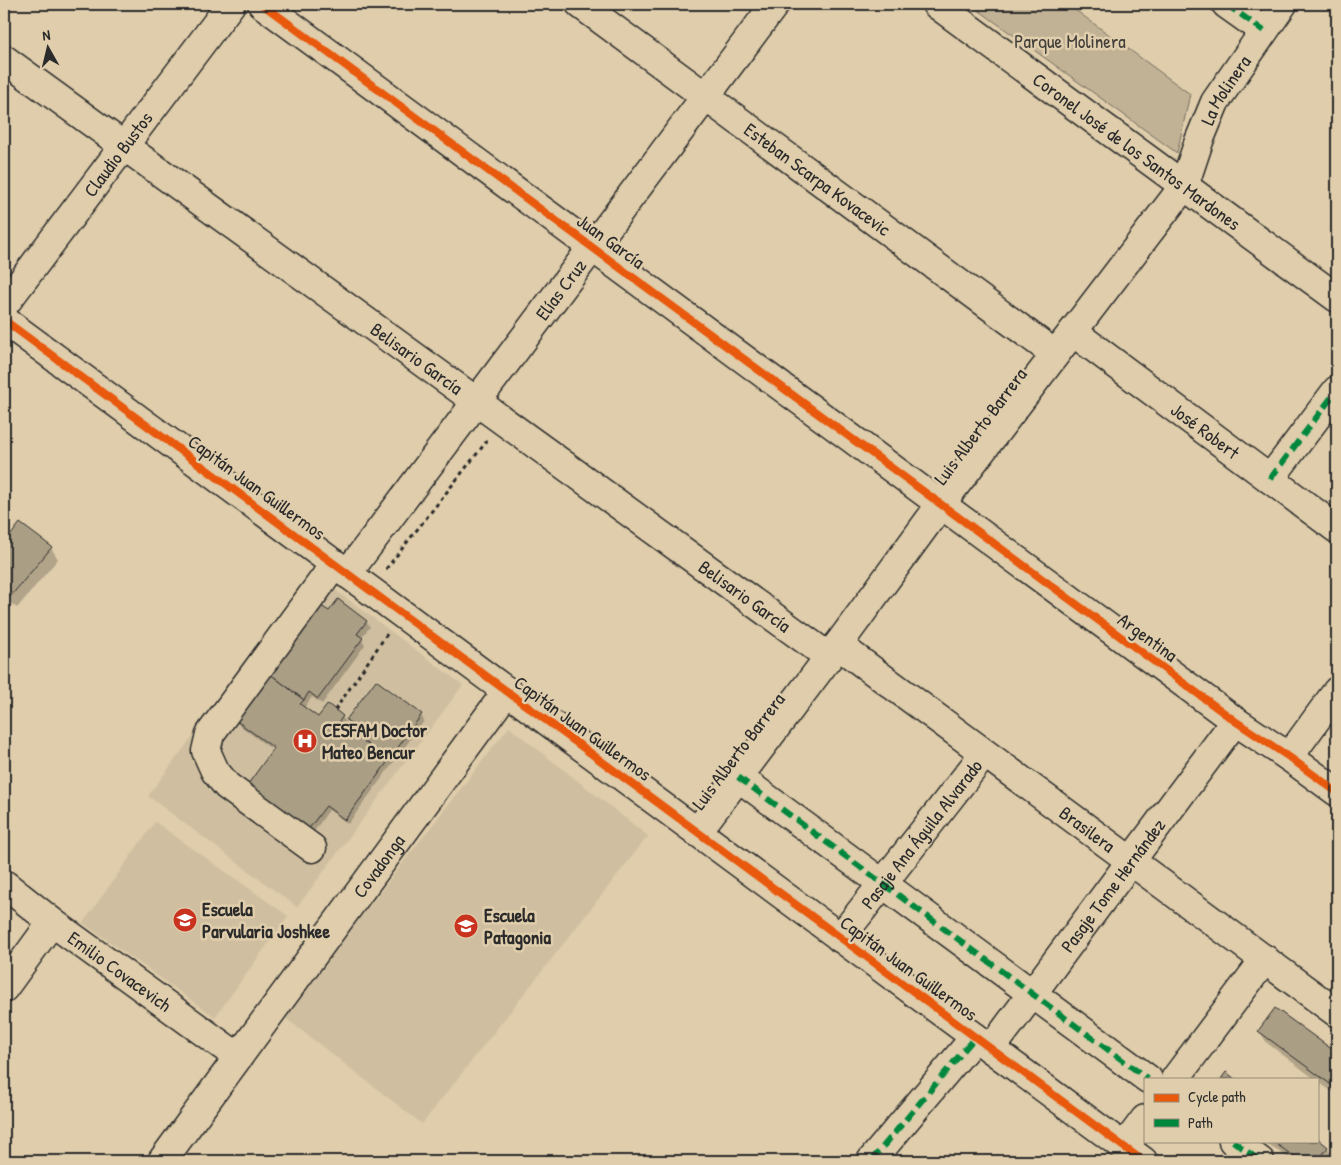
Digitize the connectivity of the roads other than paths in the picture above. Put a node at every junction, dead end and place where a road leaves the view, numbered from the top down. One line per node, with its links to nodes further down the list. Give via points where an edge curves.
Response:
1 (230, 4): 11 (street, Claudio Bustos)
2 (262, 4): 13 (street, Juan García)
3 (580, 4): 10 (street, Esteban Scarpa Kovacevic)
4 (775, 4): 10 (street, Elías Cruz)
5 (936, 4): 12 (street, Coronel José de los Santos Mardones)
6 (1226, 4): 8 (street)
7 (1283, 4): 8 (street, La Molinera)
8 (1264, 31): 12 (street, La Molinera, via 1215,102)
9 (4, 59): 11 (street, Belisario García)
10 (705, 97): 13 (street, Elías Cruz); 18 (street, Esteban Scarpa Kovacevic)
11 (123, 145): 15 (street, Claudio Bustos); 20 (street, Belisario García)
12 (1184, 186): 14 (street, Coronel José de los Santos Mardones); 17 (street, Luis Alberto Barrera)
13 (592, 247): 20 (street, Elías Cruz); 22 (street, Juan García)
14 (1337, 298)
15 (4, 305)
16 (4, 320): 24 (street, Capitán Juan Guillermos)
17 (1073, 332): 18 (street, Luis Alberto Barrera); 21 (street, José Robert)
18 (1055, 354): 22 (street, Luis Alberto Barrera)
19 (1337, 390): 21 (street)
20 (477, 401): 24 (street, Elías Cruz); 25 (street, Belisario García)
21 (1270, 479): 23 (street, José Robert)
22 (941, 504): 25 (street, Luis Alberto Barrera); 28 (street, Argentina)
23 (1337, 529)
24 (341, 569): 26 (street, Capitán Juan Guillermos); 34 (street, Elías Cruz, via 210,734 206,751 215,771 227,786)
25 (834, 651): 29 (street, Brasilera); 31 (street, Luis Alberto Barrera)
26 (506, 691): 33 (street, Capitán Juan Guillermos); 45 (street, Covadonga)
27 (1337, 691): 30 (street)
28 (1235, 721): 30 (street, Argentina); 35 (street, Pasaje Tome Hernández)
29 (984, 754): 35 (street, Brasilera); 36 (street, Pasaje Ana Águila Alvarado)
30 (1289, 757): 32 (street, Argentina)
31 (738, 777): 33 (street, Luis Alberto Barrera); 36 (street)
32 (1337, 792)
33 (697, 832): 39 (street, Capitán Juan Guillermos)
34 (312, 848)
35 (1131, 862): 40 (street, Brasilera); 42 (street, Pasaje Tome Hernández)
36 (883, 883): 39 (street, Pasaje Ana Águila Alvarado); 42 (street)
37 (4, 884): 38 (street, Emilio Covacevich)
38 (52, 922): 41 (street); 45 (street, Emilio Covacevich)
39 (840, 938): 44 (street, Capitán Juan Guillermos)
40 (1265, 959): 43 (street, Brasilera); 47 (street)
41 (4, 988)
42 (1032, 994): 44 (street, Pasaje Tome Hernández); 46 (street)
43 (1337, 1012)
44 (983, 1043): 50 (street, Capitán Juan Guillermos); 52 (street, Pasaje Tome Hernández)
45 (238, 1057): 51 (street, Covadonga)
46 (1147, 1078)
47 (1176, 1078)
48 (1144, 1123): 50 (street)
49 (1234, 1142): 53 (street)
50 (1134, 1154)
51 (162, 1161)
52 (872, 1161)
53 (1260, 1161)

